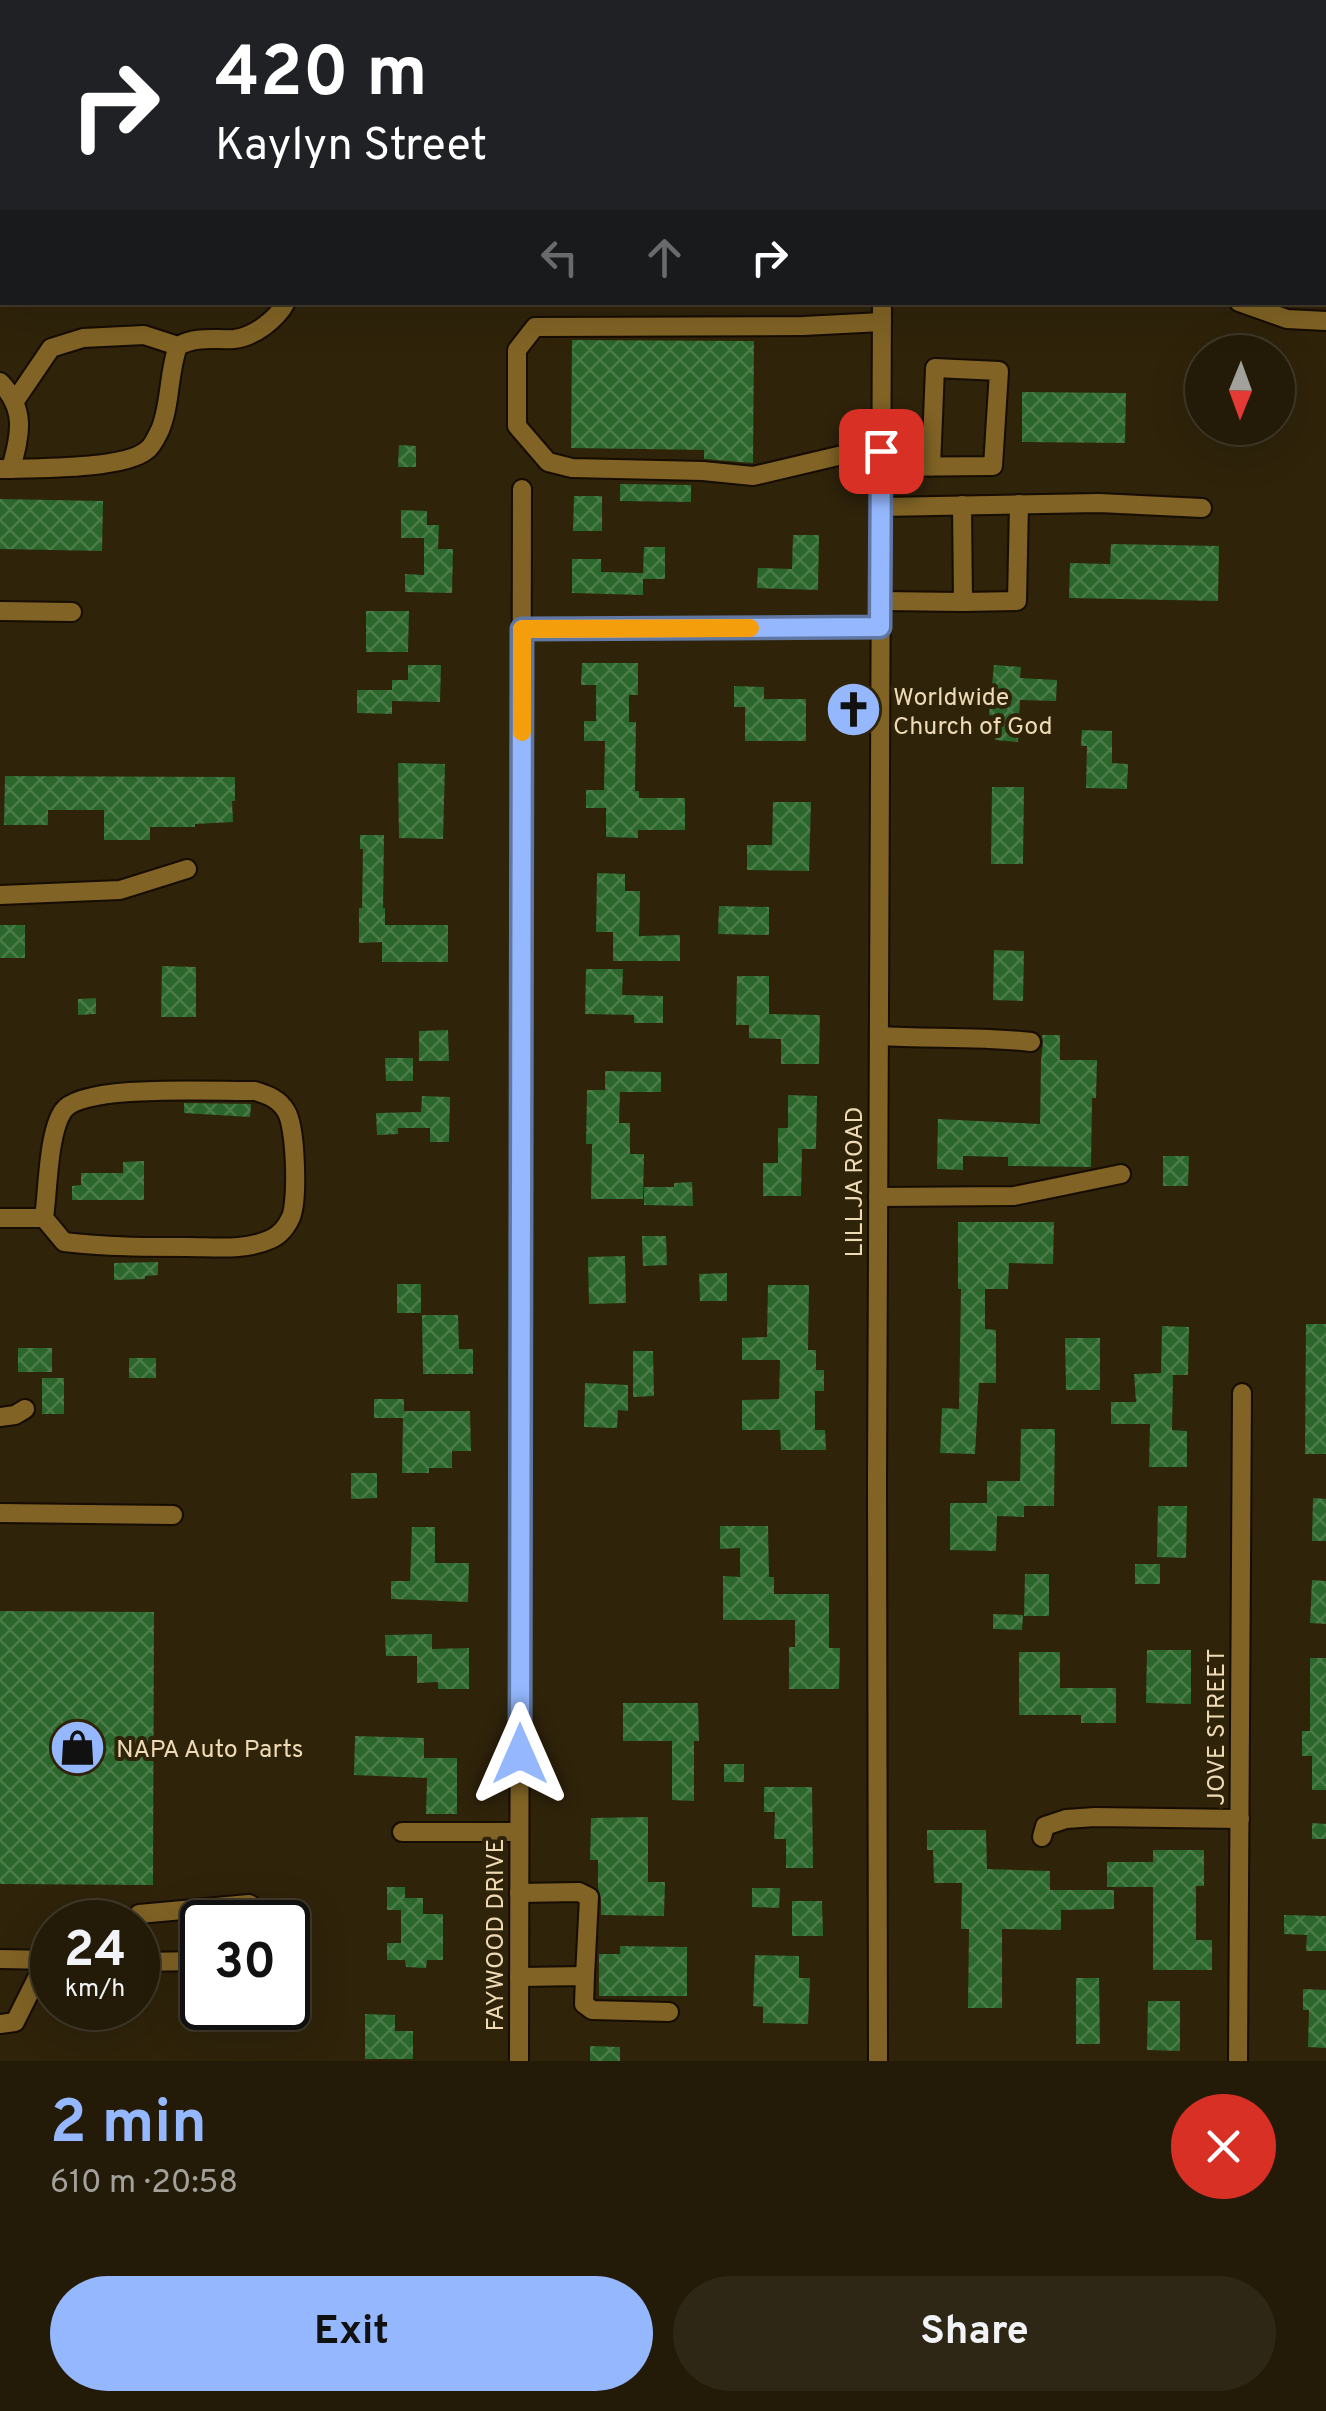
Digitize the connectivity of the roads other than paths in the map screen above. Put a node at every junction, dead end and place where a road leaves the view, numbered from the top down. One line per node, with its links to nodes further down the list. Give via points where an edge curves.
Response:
1 (284, 305): 5 (street, via 240,339 190,339)
2 (1247, 305): 4 (street, via 1287,319)
3 (882, 312): 8 (street, LILLJA ROAD); 8 (street, via 802,326 535,327 517,350 517,426 548,462 753,476 855,452)
4 (1326, 321)
5 (178, 346): 7 (street, via 144,335 82,338 50,348); 10 (street, via 160,431 148,450 128,460)
6 (0, 382): 7 (street)
7 (16, 401): 10 (street, via 18,442)
8 (881, 459): 9 (street); 14 (street, LILLJA ROAD)
9 (930, 467): 9 (street, via 994,466 999,371 935,368)
10 (6, 469)
11 (522, 489): 21 (street, FAYWOOD DRIVE)
12 (1019, 504): 13 (street); 15 (street); 17 (street, via 1017,601)
13 (962, 505): 14 (street); 17 (street)
14 (881, 506): 16 (street, LILLJA ROAD)
15 (1202, 508)
16 (881, 601): 17 (street); 20 (street, LILLJA ROAD)
17 (963, 602)
18 (0, 612): 19 (street)
19 (72, 612)
20 (880, 627): 21 (street); 24 (street, LILLJA ROAD)
21 (522, 629): 37 (street, FAYWOOD DRIVE)
22 (187, 868): 23 (street, via 120,890)
23 (0, 895)
24 (879, 1036): 25 (street); 27 (street, LILLJA ROAD)
25 (1031, 1042)
26 (1121, 1174): 27 (street, via 1014,1196)
27 (878, 1197): 48 (street, LILLJA ROAD)
28 (0, 1218): 29 (street)
29 (44, 1218): 29 (street, via 54,1136 66,1106 78,1099 111,1092 255,1092 270,1095 292,1123 294,1206 270,1240 244,1247 110,1247 64,1242)
30 (1242, 1392): 35 (street, JOVE STREET)
31 (24, 1409): 32 (street)
32 (0, 1417)
33 (0, 1513): 34 (street)
34 (173, 1515)
35 (1240, 1819): 38 (street, via 1066,1819 1045,1826); 49 (street, JOVE STREET)
36 (402, 1832): 37 (street)
37 (519, 1832): 39 (street, FAYWOOD DRIVE)
38 (1042, 1836)
39 (519, 1893): 42 (street, via 589,1897); 43 (street, FAYWOOD DRIVE)
40 (0, 1959): 41 (street)
41 (30, 1960)
42 (586, 1976): 43 (street); 45 (street, via 584,2004 592,2010)
43 (519, 1977): 47 (street, FAYWOOD DRIVE)
44 (30, 1995): 46 (street, via 15,2022)
45 (668, 2012)
46 (0, 2024)
47 (519, 2061)
48 (878, 2061)
49 (1238, 2061)

